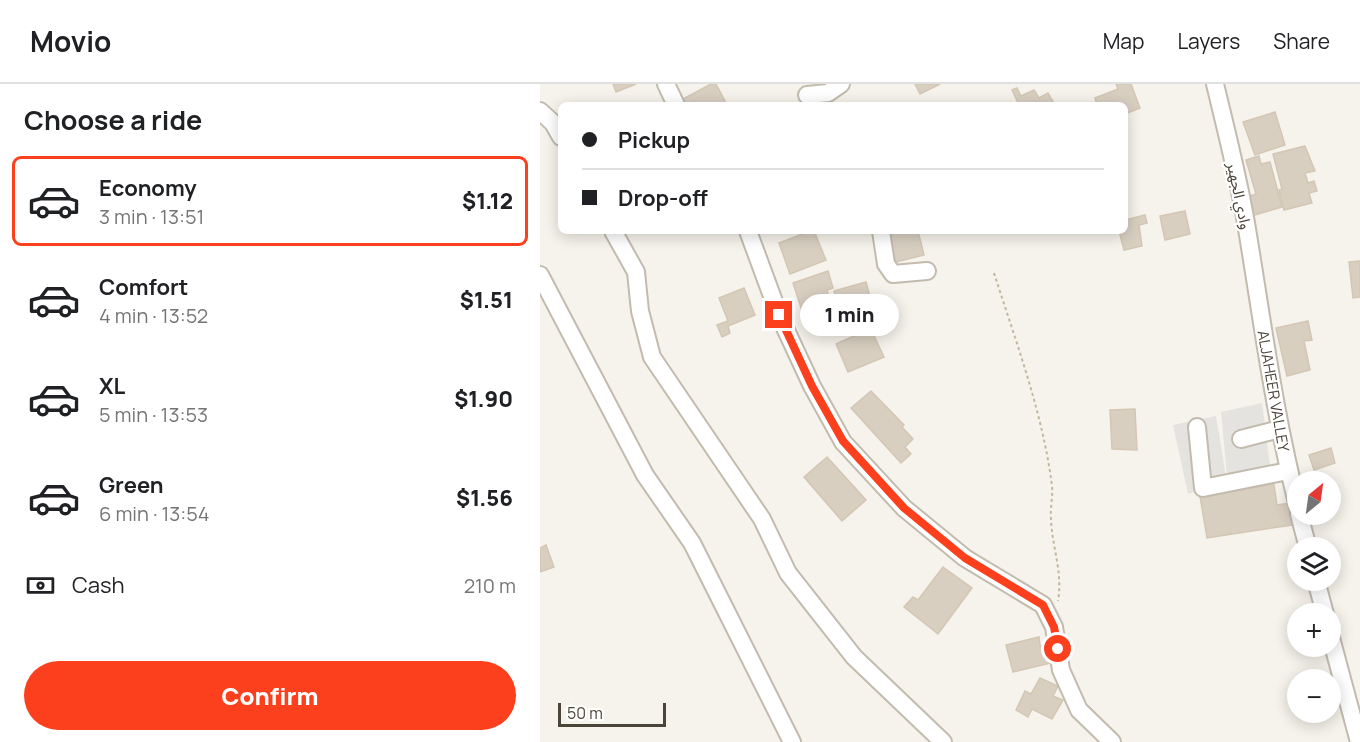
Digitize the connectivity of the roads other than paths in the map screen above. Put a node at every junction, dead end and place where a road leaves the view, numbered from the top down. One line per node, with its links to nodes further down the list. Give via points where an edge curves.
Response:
1 (666, 84): 5 (street)
2 (841, 84): 4 (street, via 828,93)
3 (1215, 84): 13 (street, وادي الجهير, via 1246,222)
4 (807, 95)
5 (674, 102)
6 (540, 111): 7 (street)
7 (558, 132)
8 (615, 234): 21 (street, via 636,272 640,311 652,357 762,519 788,573 854,657)
9 (749, 234): 22 (street, via 779,315 843,441 904,508 965,558 1043,605 1054,627 1061,670 1079,710)
10 (882, 234): 11 (street, via 886,264 893,274)
11 (927, 271)
12 (540, 275): 20 (street, via 645,475 692,543)
13 (1258, 309): 15 (street, ALJAHEER VALLEY)
14 (1197, 427): 17 (street, via 1203,488)
15 (1280, 429): 16 (street); 18 (street, ALJAHEER VALLEY)
16 (1241, 439)
17 (1287, 471)
18 (1288, 471)
19 (1336, 657): 23 (street)
20 (792, 742)
21 (944, 742)
22 (1112, 742)
23 (1359, 742)

